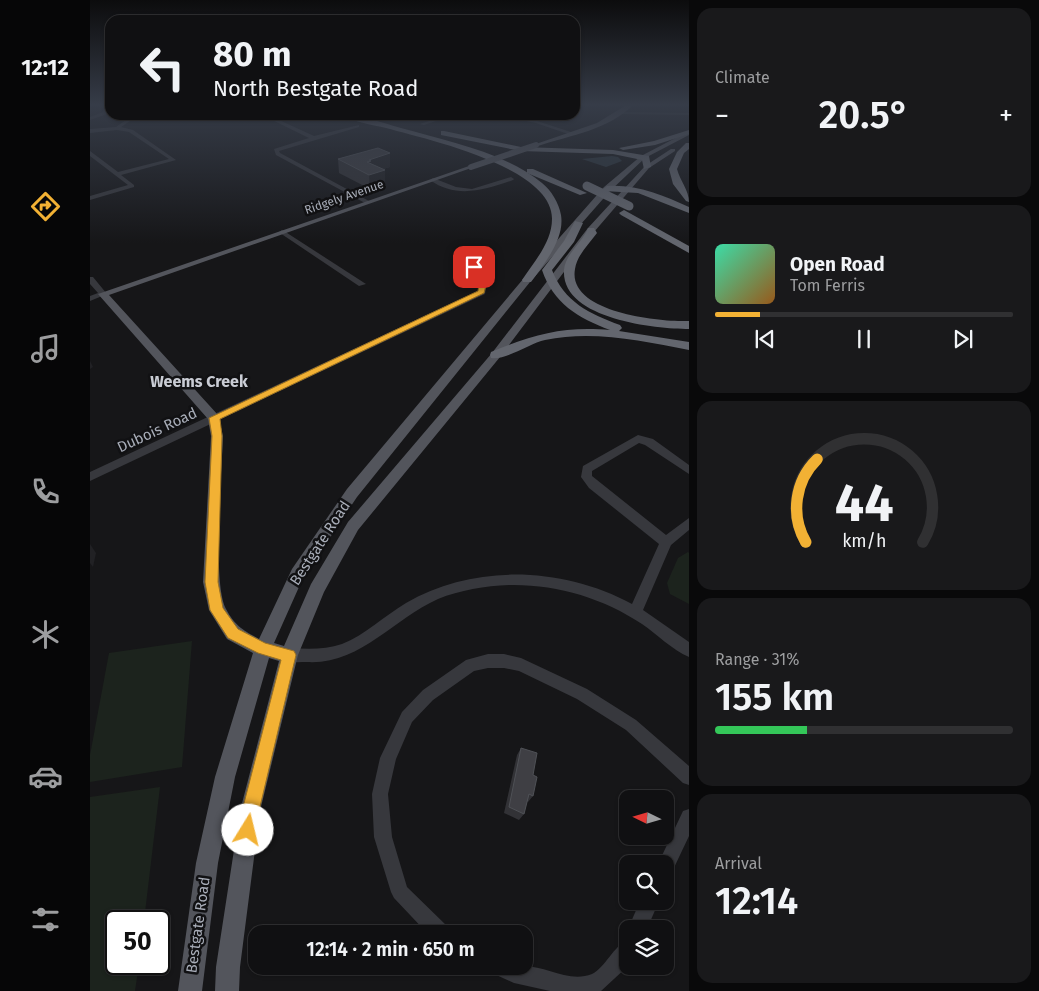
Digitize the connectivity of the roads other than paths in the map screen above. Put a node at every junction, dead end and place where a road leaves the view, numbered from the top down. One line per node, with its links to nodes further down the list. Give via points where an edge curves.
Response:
1 (159, 150): 18 (street, via 173,160)
2 (277, 150): 26 (street)
3 (464, 150): 36 (highway, via 509,167 537,183 554,206 557,218 551,240)
4 (471, 150): 21 (highway)
5 (483, 150): 15 (highway)
6 (520, 150): 20 (main road, Ridgely Avenue, bridge)
7 (558, 150): 12 (highway)
8 (602, 150): 12 (highway)
9 (656, 150): 14 (main road, Bestgate Road)
10 (678, 150): 17 (main road, Bestgate Road)
11 (683, 150): 25 (highway, via 673,169 677,184)
12 (586, 152): 14 (highway)
13 (90, 153): 18 (street)
14 (643, 157): 17 (highway, via 648,162); 22 (main road, Bestgate Road)
15 (521, 160)
16 (529, 163): 21 (highway)
17 (647, 167): 23 (main road, Bestgate Road)
18 (118, 174): 24 (street, via 132,186)
19 (511, 178): 20 (street, via 475,192 448,188)
20 (433, 180): 26 (main road, Ridgely Avenue)
21 (585, 189): 27 (highway)
22 (607, 189): 23 (highway); 29 (main road, Bestgate Road)
23 (626, 189): 28 (highway); 31 (main road, Bestgate Road)
24 (90, 198)
25 (689, 199)
26 (367, 202): 32 (main road, Ridgely Avenue)
27 (627, 210): 30 (highway); 33 (highway)
28 (689, 210)
29 (578, 224): 36 (main road, Bestgate Road); 37 (highway, via 569,242 546,270)
30 (672, 228)
31 (591, 230): 37 (main road, Bestgate Road); 41 (highway, via 575,255 569,272 576,292 589,303 631,320)
32 (282, 232): 38 (street); 39 (main road, Ridgely Avenue)
33 (687, 249)
34 (474, 267): 45 (street, Dubois Road, via 484,278 482,292)
35 (90, 279): 39 (street)
36 (527, 280): 51 (main road, Bestgate Road, via 352,493 297,574)
37 (550, 283): 42 (highway, via 573,308 591,319); 44 (main road, Bestgate Road)
38 (362, 284)
39 (102, 294): 40 (street, Ridgely Avenue); 45 (main road, via 184,381)
40 (90, 299)
41 (689, 326)
42 (659, 341): 43 (highway); 44 (highway, via 601,332 564,333 538,338)
43 (689, 346)
44 (496, 355): 53 (main road, Bestgate Road, via 353,526 317,589)
45 (214, 418): 47 (street, Dubois Road); 51 (main road, via 217,436 211,582 217,610 233,634)
46 (689, 470): 49 (street, via 649,442 638,439 587,469 586,477 593,485)
47 (90, 477)
48 (689, 523): 49 (street)
49 (666, 542): 50 (street)
50 (635, 612): 52 (street); 53 (street, via 610,599 545,581 482,582 443,592 413,605 351,648 322,656)
51 (263, 649): 53 (main road); 61 (main road, Bestgate Road, via 225,777 207,863)
52 (689, 650)
53 (289, 655): 62 (main road, Bestgate Road, via 250,811 228,967)
54 (689, 777): 57 (street, via 631,725 582,694 522,665 496,661 471,665 428,695 408,717 388,758 380,794 383,837 400,892)
55 (689, 817): 56 (street)
56 (671, 855)
57 (432, 925)
58 (619, 962): 60 (street)
59 (523, 975): 60 (street, via 570,986)
60 (598, 987)
61 (190, 991)
62 (228, 991)

